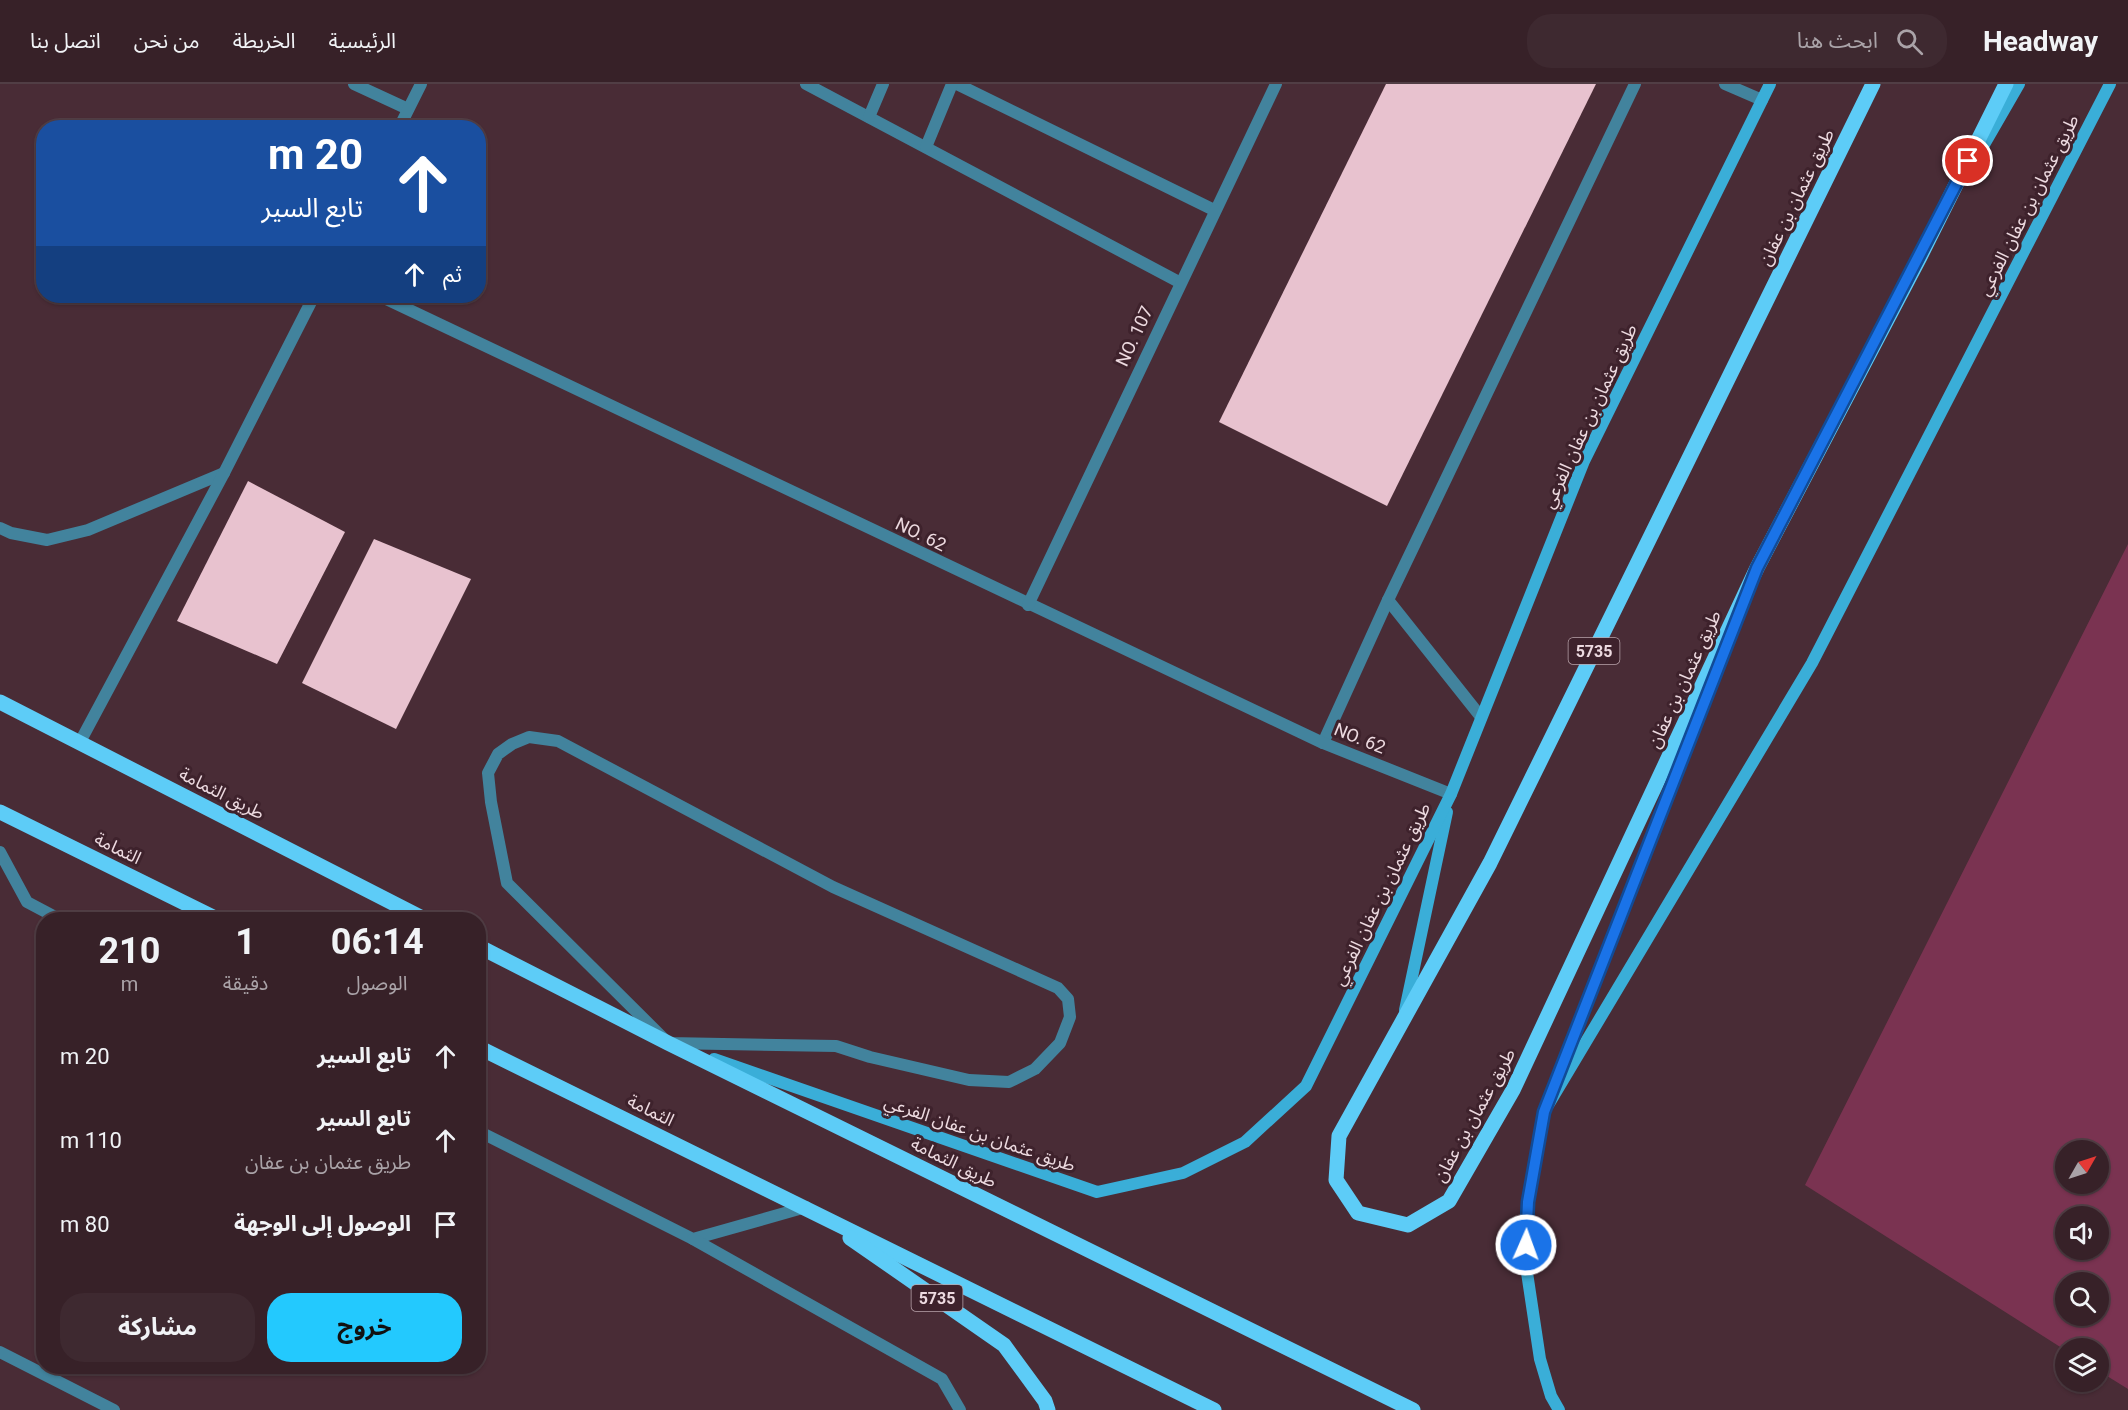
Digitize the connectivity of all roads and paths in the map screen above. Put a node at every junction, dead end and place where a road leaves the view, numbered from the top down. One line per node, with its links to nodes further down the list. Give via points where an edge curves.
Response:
1 (354, 84): 15 (street)
2 (421, 84): 15 (street)
3 (806, 84): 16 (street)
4 (883, 84): 16 (street)
5 (955, 84): 18 (street); 19 (street)
6 (1276, 84): 19 (street, NO. 107)
7 (1635, 84): 27 (street)
8 (1725, 84): 14 (street)
9 (1770, 84): 14 (main road, طريق عثمان بن عفان الفرعي)
10 (1873, 84): 40 (main road, طريق عثمان بن عفان / 5735, via 1490,863)
11 (2006, 84): 20 (main road, طريق عثمان بن عفان / 5735)
12 (2019, 84): 20 (main road)
13 (2110, 84): 43 (main road, طريق عثمان بن عفان الفرعي, via 1812,663)
14 (1762, 100): 30 (main road, طريق عثمان بن عفان الفرعي, via 1584,461)
15 (408, 109): 17 (street)
16 (869, 117): 18 (street)
17 (403, 120)
18 (926, 147): 21 (street)
19 (1214, 210): 21 (street, NO. 107)
20 (1920, 257): 26 (main road, طريق عثمان بن عفان / 5735)
21 (1179, 282): 28 (street, NO. 107)
22 (310, 303): 24 (street)
23 (395, 303): 28 (street, NO. 62)
24 (224, 473): 25 (street, via 88,530 47,540); 31 (street)
25 (0, 528)
26 (1757, 568): 40 (main road, طريق عثمان بن عفان / 5735, via 1513,1090 1449,1201 1408,1225 1358,1213 1336,1180 1339,1136); 43 (main road)
27 (1388, 600): 30 (street); 32 (street)
28 (1028, 605): 32 (street, NO. 62)
29 (0, 702): 31 (main road, طريق الثمامة)
30 (1481, 717): 33 (main road, طريق عثمان بن عفان الفرعي)
31 (80, 742): 38 (main road, طريق الثمامة)
32 (1323, 743): 33 (street, NO. 62)
33 (1451, 794): 40 (main road); 41 (main road, طريق عثمان بن عفان الفرعي, via 1306,1086 1245,1142 1183,1173 1097,1192)
34 (0, 812): 37 (main road, الثمامة)
35 (0, 852): 36 (street, via 27,902)
36 (46, 912)
37 (203, 912)
38 (410, 912)
39 (486, 950): 41 (main road, طريق الثمامة)
40 (1404, 1018)
41 (668, 1044): 41 (street, via 507,883 489,773 498,754 512,744 530,736 558,741 833,886 1058,988 1068,999 1070,1017 1060,1043 1047,1057 1035,1069 1009,1082 969,1080 836,1046); 54 (main road, طريق الثمامة)
42 (486, 1051): 45 (main road, الثمامة)
43 (1544, 1112): 55 (main road, طريق عثمان بن عفان الفرعي, via 1528,1202 1526,1266 1540,1359)
44 (486, 1135): 46 (street)
45 (806, 1207): 46 (street); 52 (main road, 5735, via 1004,1345); 53 (main road)
46 (693, 1239): 51 (street, via 942,1379)
47 (0, 1352): 48 (street)
48 (36, 1370)
49 (43, 1374): 50 (street)
50 (114, 1410)
51 (960, 1410)
52 (1048, 1410)
53 (1214, 1410)
54 (1413, 1410)
55 (1559, 1410)

